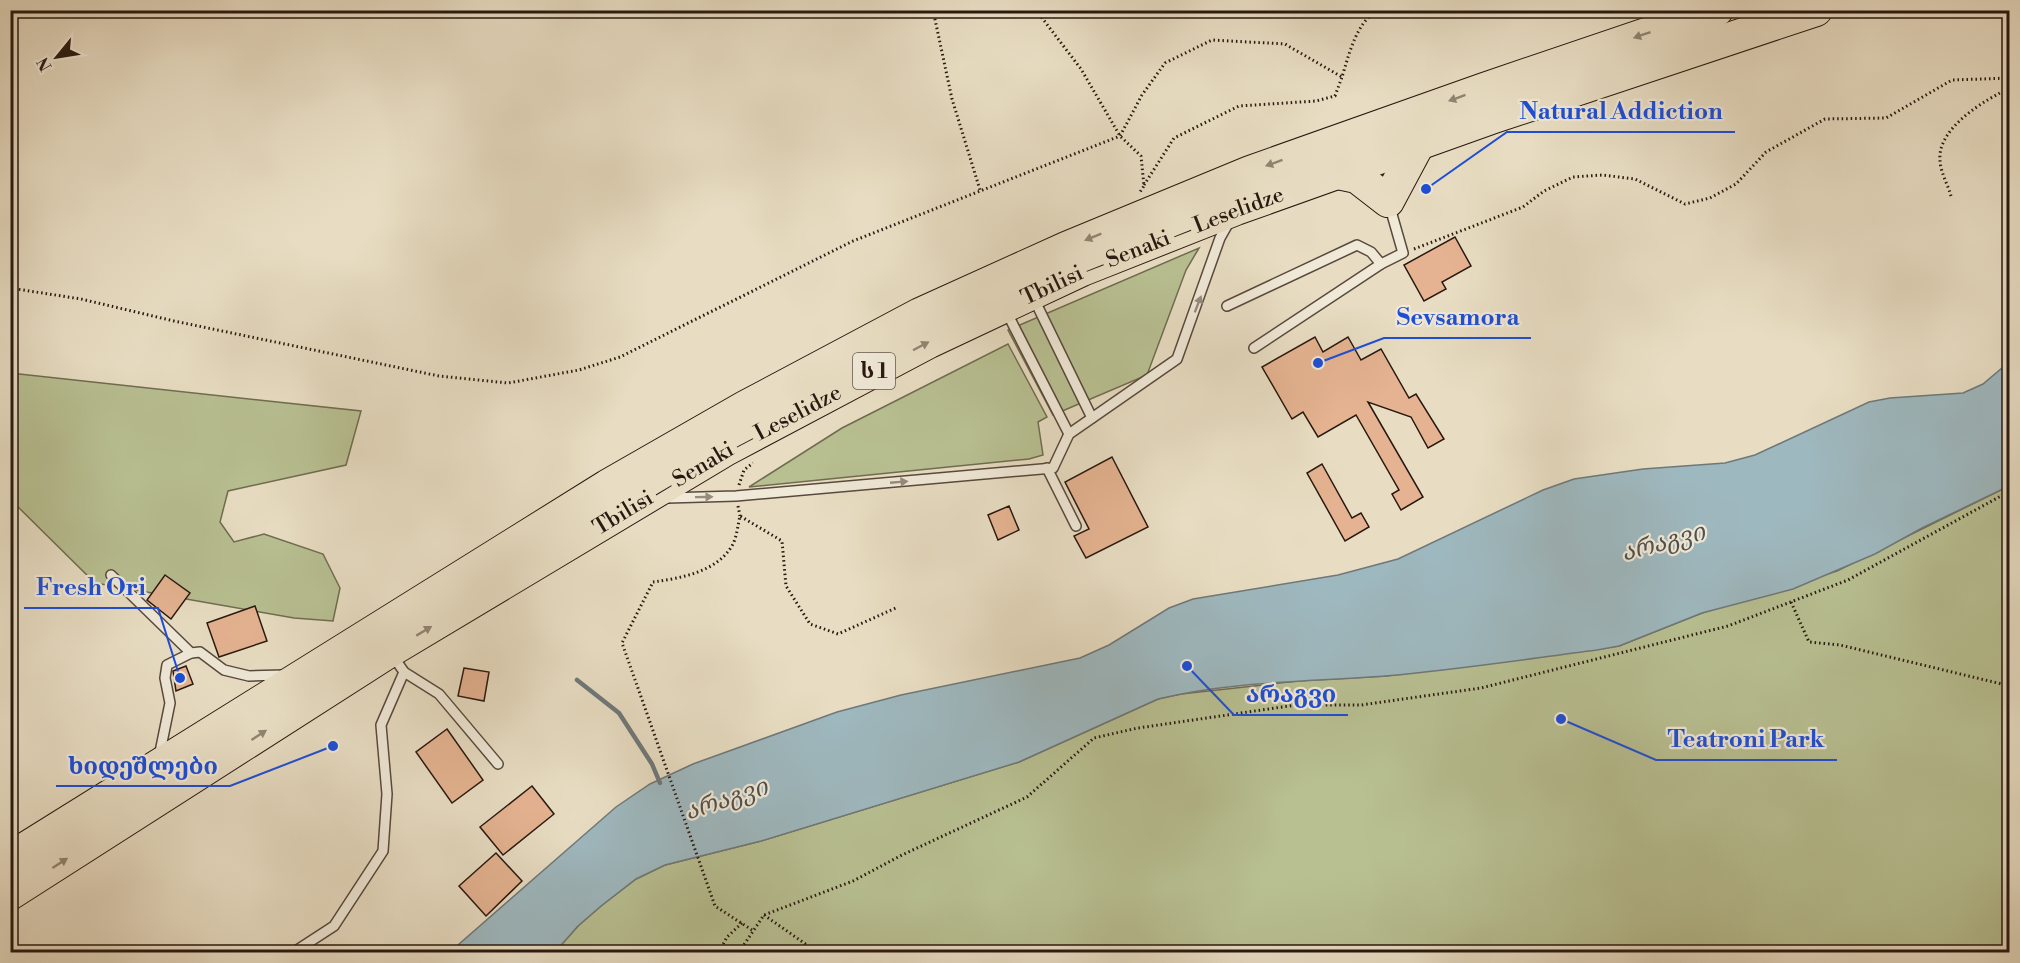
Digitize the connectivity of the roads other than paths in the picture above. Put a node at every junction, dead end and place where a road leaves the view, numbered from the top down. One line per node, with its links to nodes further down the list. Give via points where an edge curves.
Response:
1 (1718, 10): 20 (highway, Tbilisi — Senaki — Leselidze / ს 1, one-way to 20, via 1250,172 920,314 745,407 617,481)
2 (1816, 10): 3 (highway, Tbilisi — Senaki — Leselidze / ს 1)
3 (1419, 143): 4 (highway, Tbilisi — Senaki — Leselidze / ს 1); 5 (highway)
4 (1338, 172): 5 (highway, via 1357,177); 6 (highway, Tbilisi — Senaki — Leselidze / ს 1)
5 (1388, 201): 7 (lane, via 1403,253)
6 (1236, 209): 8 (highway, Tbilisi — Senaki — Leselidze / ს 1); 12 (lane, one-way to 6, via 1177,359 1220,238)
7 (1381, 264): 10 (lane, via 1357,244); 11 (lane)
8 (1031, 293): 9 (highway, Tbilisi — Senaki — Leselidze / ს 1); 12 (lane)
9 (1003, 306): 13 (lane); 15 (highway, Tbilisi — Senaki — Leselidze / ს 1, one-way to 9, via 727,449)
10 (1227, 306)
11 (1254, 348)
12 (1092, 418): 13 (lane)
13 (1069, 434): 14 (lane)
14 (1050, 468): 15 (lane, one-way to 14, via 736,496); 16 (lane)
15 (646, 498): 19 (highway, Tbilisi — Senaki — Leselidze / ს 1, one-way to 15)
16 (1076, 526)
17 (111, 575): 18 (lane)
18 (191, 653): 20 (lane, via 200,652 224,670 249,676); 22 (lane, via 167,665 165,670 170,703)
19 (397, 662): 21 (lane, via 438,694); 24 (highway, Tbilisi — Senaki — Leselidze / ს 1, one-way to 19); 25 (lane, via 381,725 387,794 383,851 334,926)
20 (302, 675): 22 (highway, Tbilisi — Senaki — Leselidze / ს 1)
21 (498, 764)
22 (158, 765): 23 (highway, Tbilisi — Senaki — Leselidze / ს 1)
23 (10, 858)
24 (10, 894)
25 (294, 952)

